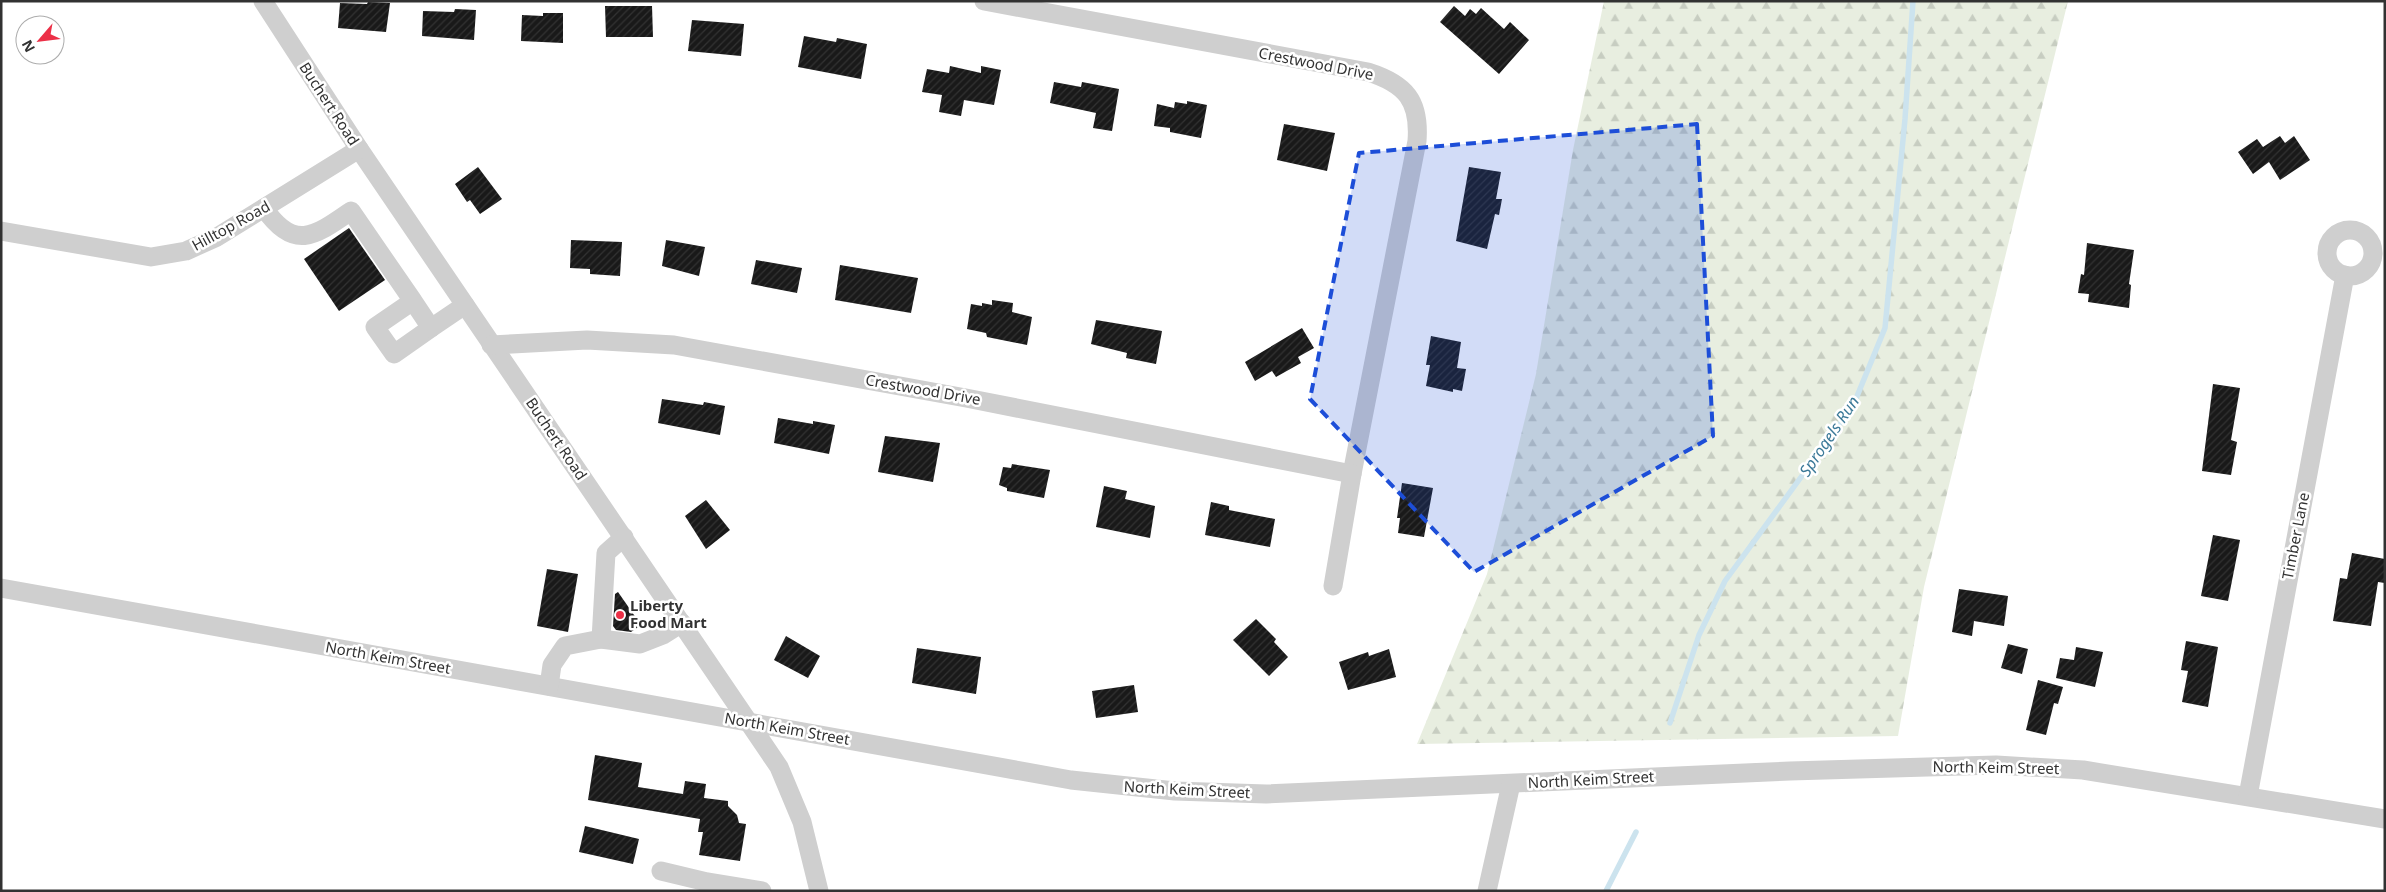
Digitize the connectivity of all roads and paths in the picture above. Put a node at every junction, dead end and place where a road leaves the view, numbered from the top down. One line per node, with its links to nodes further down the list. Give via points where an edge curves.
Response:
1 (263, 1): 3 (street, Buchert Road)
2 (984, 1): 11 (street, Crestwood Drive, via 1368,72 1406,91 1416,112 1417,141)
3 (359, 149): 4 (street, Hilltop Road); 8 (street, Buchert Road)
4 (264, 208): 5 (street, Hilltop Road, via 198,247 151,257); 7 (street, via 286,232 306,236 322,230 351,211)
5 (1, 231)
6 (2345, 275): 20 (street, Timber Lane)
7 (412, 301): 9 (street); 9 (street, via 374,327 394,354)
8 (465, 305): 9 (street); 10 (street, Buchert Road)
9 (431, 328)
10 (491, 345): 11 (street, Crestwood Drive, via 587,340 674,345 966,398); 12 (street, Buchert Road)
11 (1352, 474): 13 (street, Crestwood Drive)
12 (624, 537): 15 (street, Buchert Road); 16 (street, via 606,553)
13 (1333, 586)
14 (1, 588): 17 (street, North Keim Street)
15 (682, 623): 16 (street, via 640,644); 18 (street, Buchert Road)
16 (601, 639): 17 (street, via 565,646 552,665)
17 (549, 686): 18 (street, North Keim Street)
18 (749, 722): 19 (street, North Keim Street, via 1124,787 1266,794); 24 (street, Buchert Road, via 779,767 794,800)
19 (1511, 784): 20 (street, North Keim Street, via 1996,765 2083,770); 25 (street)
20 (2248, 796): 21 (street, North Keim Street)
21 (2385, 819)
22 (661, 871): 23 (street)
23 (762, 891)
24 (819, 891)
25 (1487, 891)

